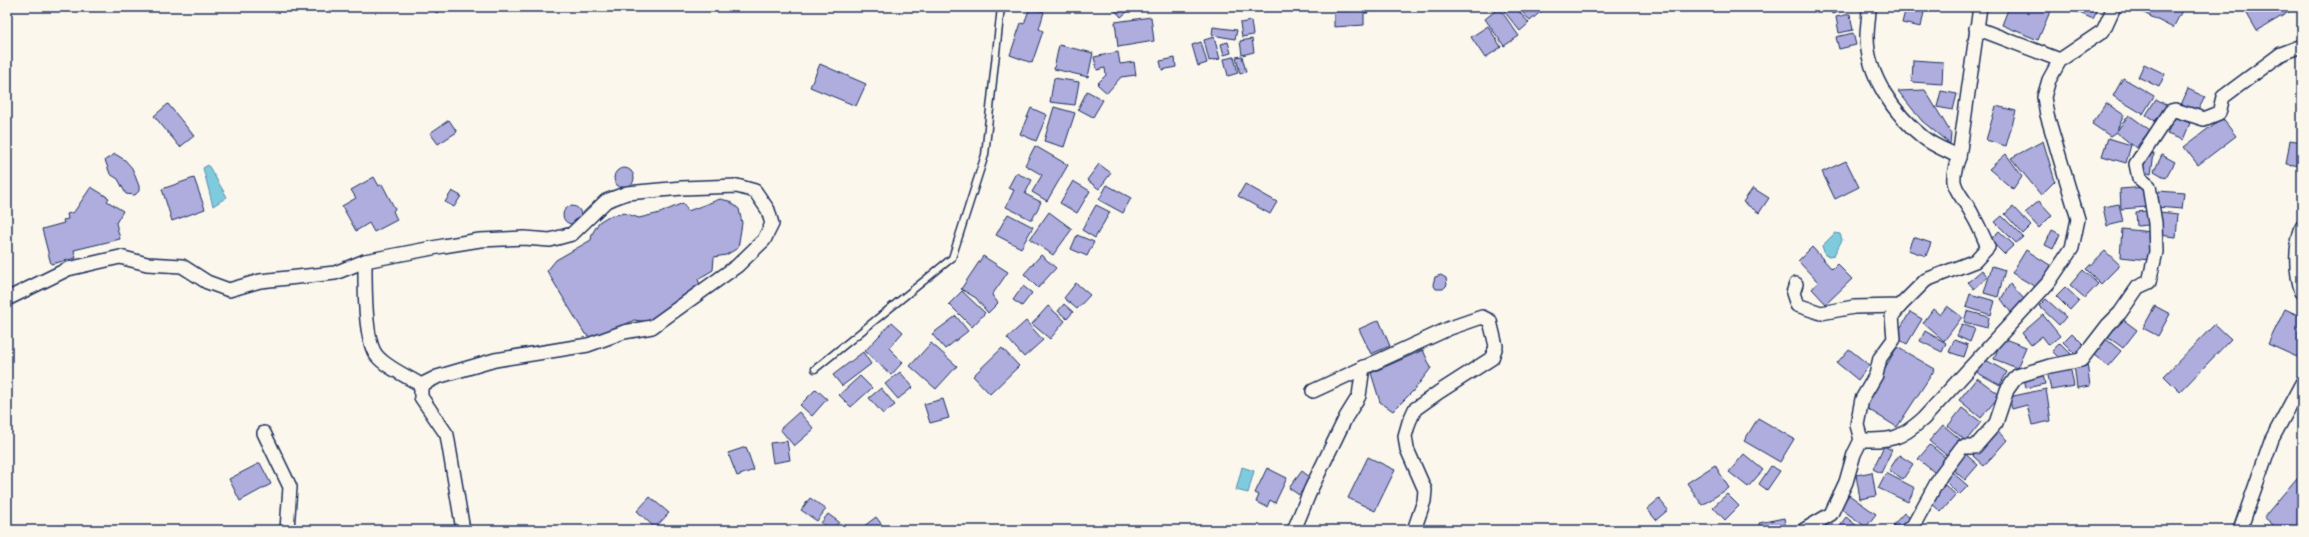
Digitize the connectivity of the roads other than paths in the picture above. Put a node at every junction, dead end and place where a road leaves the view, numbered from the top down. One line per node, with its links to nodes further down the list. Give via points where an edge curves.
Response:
1 (1001, 7): 16 (lane, via 985,155 952,258)
2 (1869, 7): 8 (street, via 1867,39 1872,67 1878,82 1896,110 1925,138)
3 (1980, 7): 5 (street)
4 (2114, 7): 7 (street, via 2103,31)
5 (1976, 28): 7 (street); 8 (street)
6 (2302, 46): 27 (street, via 2281,54 2223,97 2218,113 2204,119 2174,110 2171,112 2136,164 2139,178 2149,186 2155,223 2156,252 2149,282 2138,287 2081,360 2018,376 2007,390 1996,423 1975,447 1962,447 1941,475 1913,526)
7 (2060, 60): 21 (street, via 2048,80 2044,97 2078,219 2072,248 2049,282 1923,419 1905,435 1884,440)
8 (1959, 157): 14 (street, via 1954,171 1955,186 1973,215 1988,247 1975,261 1926,280)
9 (2302, 227): 12 (street, via 2297,252)
10 (365, 261): 13 (street, via 335,273 260,281 230,290 207,282 182,266 148,264 120,257 68,269); 18 (street, via 366,306 372,350 377,357); 18 (street, via 480,240 550,240 572,234 606,201 628,193 737,186 756,191 768,210 772,224 764,240 737,266 652,326 624,332 588,345 495,360 437,377)
11 (1796, 284): 14 (street, via 1793,293 1797,306 1821,313 1854,307)
12 (2302, 292)
13 (7, 299)
14 (1900, 306): 21 (street, via 1892,316 1894,338 1880,358 1876,375 1862,399 1857,425)
15 (1363, 367): 19 (street); 24 (street, via 1359,396 1311,489); 25 (street, via 1450,328 1482,317 1490,321 1493,329 1496,346 1492,358 1415,409 1409,422 1405,436 1407,449 1425,490)
16 (815, 369)
17 (2302, 383): 28 (street, via 2272,439)
18 (421, 385): 23 (street, via 421,397 447,435)
19 (1313, 391)
20 (264, 433): 22 (street, via 290,487)
21 (1861, 440): 26 (street, via 1831,514)
22 (287, 530)
23 (463, 530)
24 (1294, 530)
25 (1414, 530)
26 (1804, 530)
27 (1907, 530)
28 (2240, 530)

